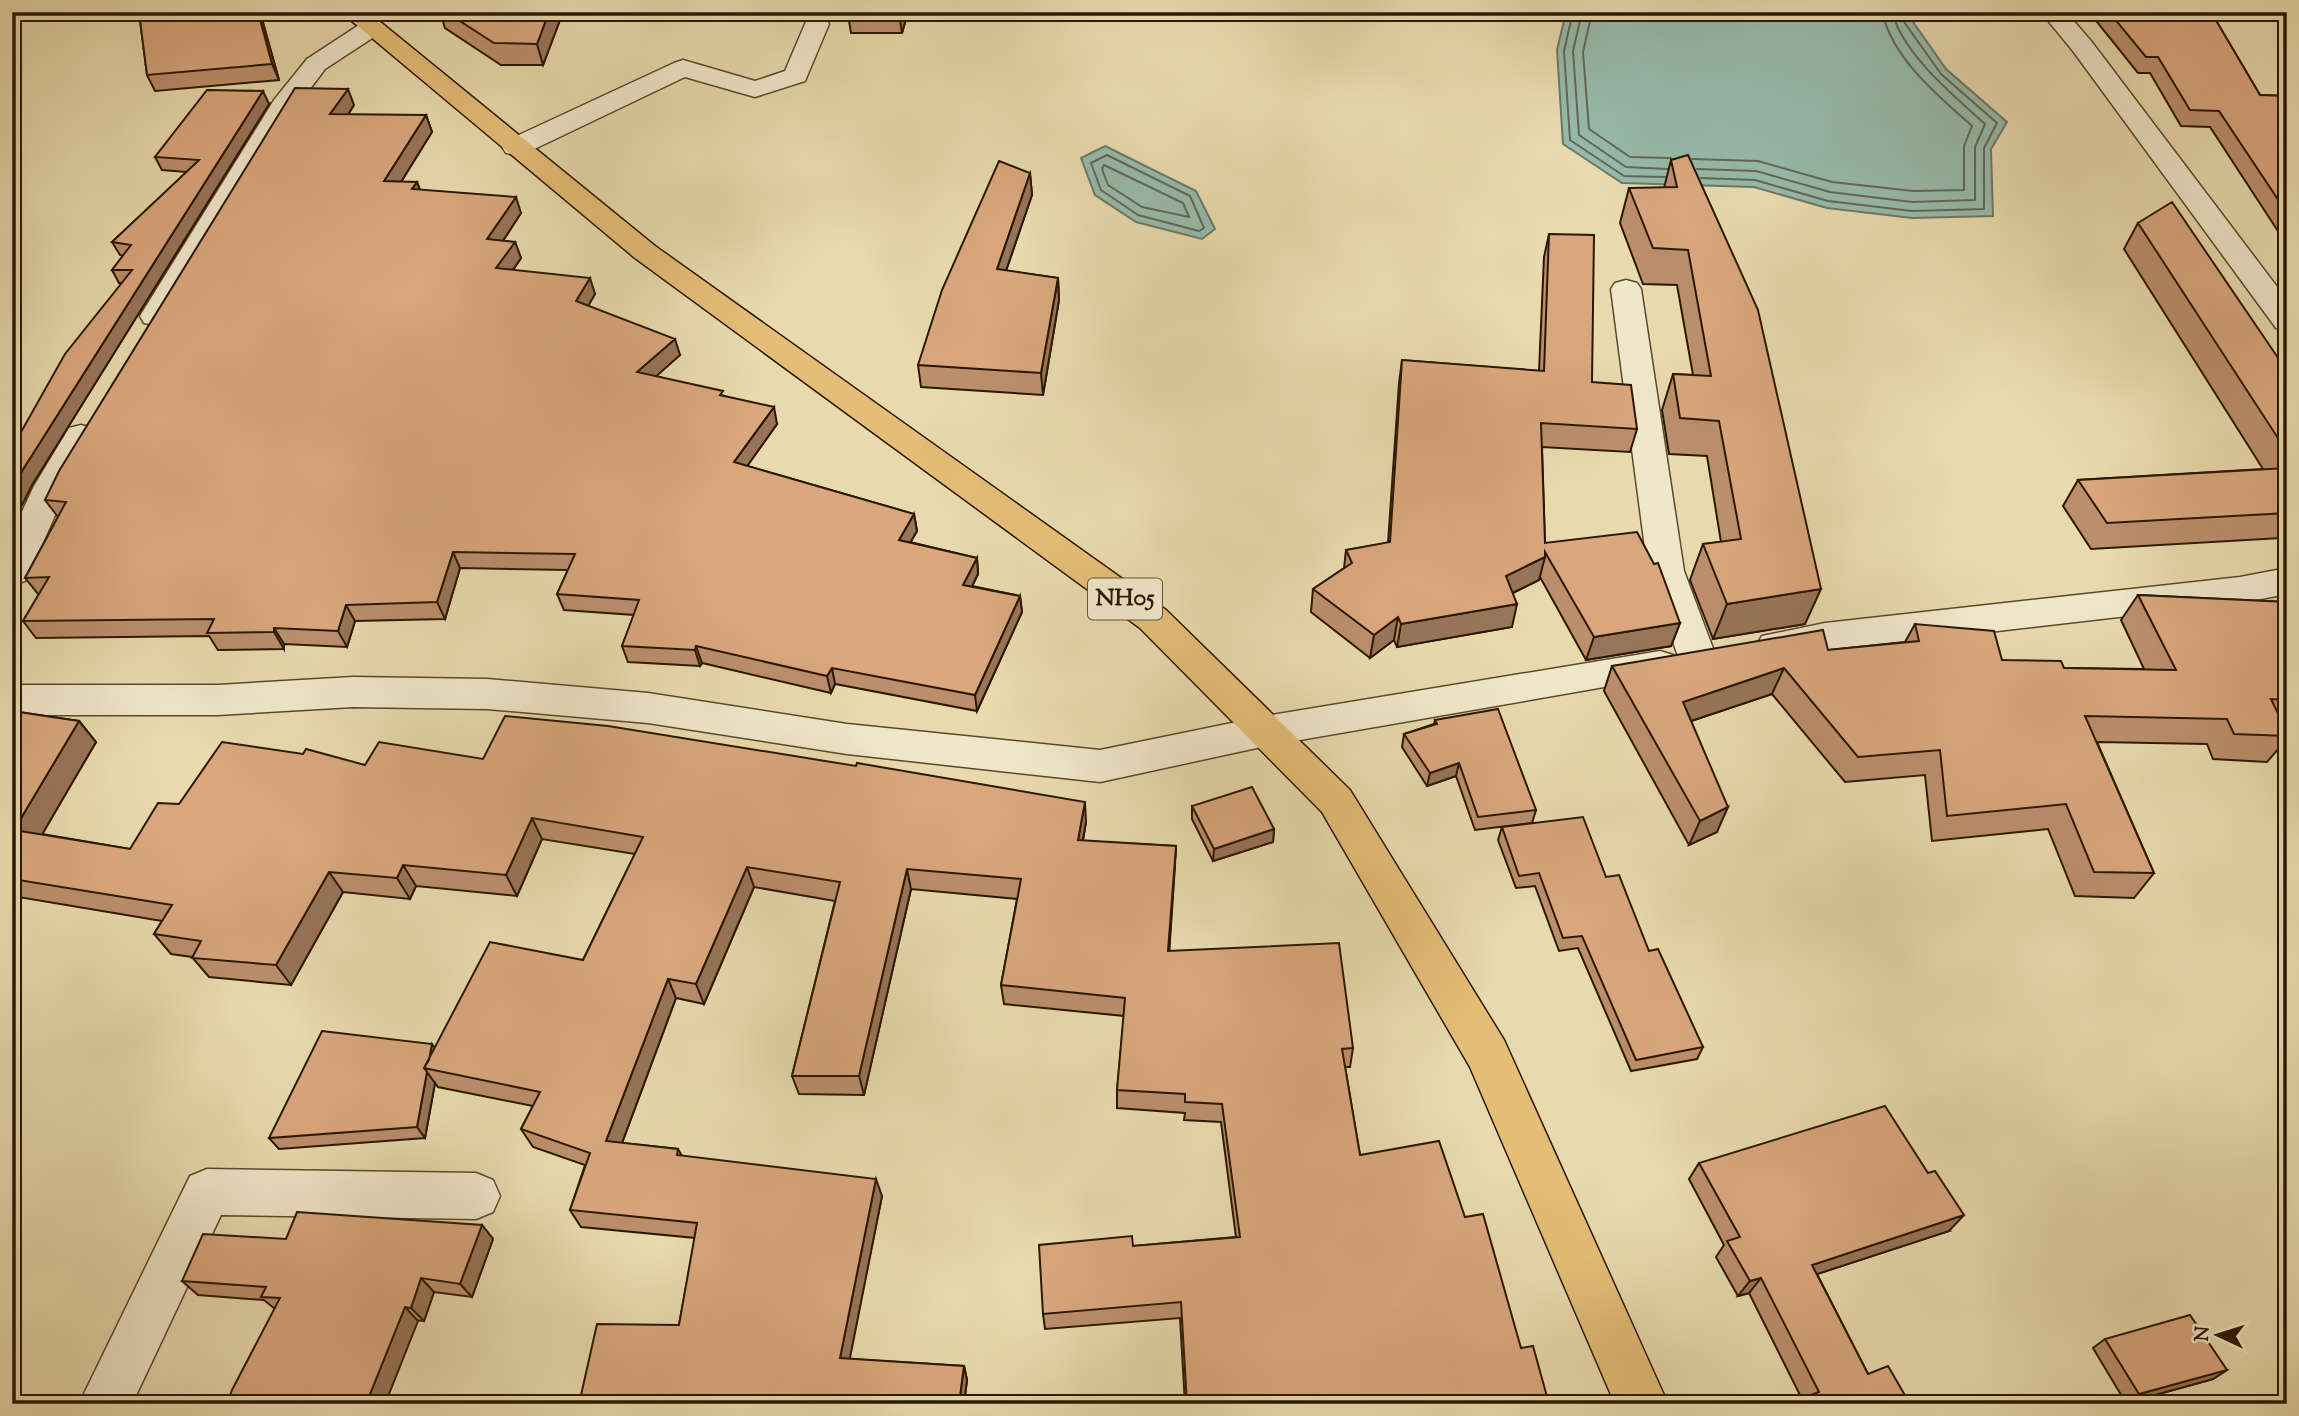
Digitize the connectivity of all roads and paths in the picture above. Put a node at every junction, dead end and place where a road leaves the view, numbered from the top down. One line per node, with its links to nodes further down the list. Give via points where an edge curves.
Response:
1 (2053, 12): 6 (street)
2 (362, 20): 4 (main road, NH05); 7 (street, via 316,64 283,106)
3 (817, 24): 4 (street, via 796,76 755,89 683,68)
4 (516, 147): 13 (main road, NH05, via 645,253 1153,619)
5 (1626, 289): 11 (street, via 1666,571)
6 (2287, 321)
7 (138, 343)
8 (94, 414): 9 (street, via 51,486)
9 (12, 572)
10 (2287, 582): 11 (street, via 1825,637)
11 (1698, 659): 13 (street)
12 (12, 701): 13 (street, via 353,692 487,694 649,708 847,739 1100,766)
13 (1266, 731): 16 (main road, NH05, via 1336,801 1488,1055)
14 (476, 1196): 15 (street, via 207,1192)
15 (106, 1404)
16 (1642, 1404)

